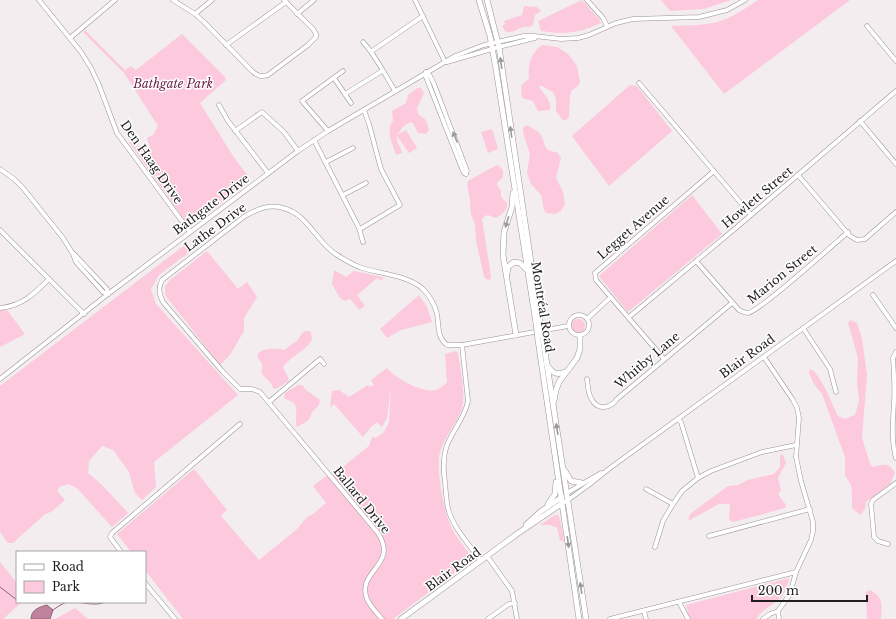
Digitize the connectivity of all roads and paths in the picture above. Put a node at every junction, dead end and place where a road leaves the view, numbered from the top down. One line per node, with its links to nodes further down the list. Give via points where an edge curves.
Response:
1 (39, 0): 17 (street, Den Haag Drive)
2 (115, 0): 17 (street)
3 (173, 0): 12 (street)
4 (212, 0): 12 (street)
5 (314, 0): 13 (street)
6 (415, 0): 14 (street)
7 (479, 0): 21 (main road, Montréal Road)
8 (487, 0): 19 (main road, Montréal Road)
9 (745, 0): 15 (street, via 727,10 694,18 638,19)
10 (285, 1): 13 (street); 20 (street)
11 (590, 1): 15 (street)
12 (195, 14): 20 (street)
13 (297, 14): 20 (street, via 312,29 316,37 308,46 268,75 258,76)
14 (423, 16): 22 (street); 24 (street)
15 (607, 26): 19 (street, Bathgate Drive, via 589,35 572,39 538,37)
16 (867, 26): 23 (street)
17 (70, 38): 55 (street, Den Haag Drive, via 95,76 116,133)
18 (363, 42): 22 (street)
19 (499, 44): 21 (street, Bathgate Drive); 71 (main road, Montréal Road, one-way to 19)
20 (226, 45)
21 (492, 46): 24 (street, Bathgate Drive); 49 (main road, Montréal Road)
22 (372, 51): 25 (street)
23 (896, 61)
24 (445, 62): 27 (street, Bathgate Drive)
25 (382, 70): 30 (street); 32 (street)
26 (343, 71): 28 (street)
27 (426, 72): 27 (street, one-way to 27, via 435,102 466,174 467,170 456,138 434,84); 30 (street, Bathgate Drive)
28 (334, 78): 32 (street); 38 (street, via 302,101)
29 (639, 83): 45 (street)
30 (395, 91): 35 (street, Bathgate Drive)
31 (896, 91): 36 (street, Howlett Street)
32 (346, 94): 33 (street)
33 (352, 103)
34 (219, 104): 37 (street)
35 (364, 110): 38 (street, Bathgate Drive); 53 (street, via 381,169 400,205)
36 (860, 121): 43 (street); 47 (street, Howlett Street)
37 (235, 131): 41 (street, via 262,112 284,132); 46 (street)
38 (328, 131): 39 (street, Bathgate Drive)
39 (314, 140): 41 (street, Bathgate Drive); 42 (street)
40 (353, 148): 42 (street)
41 (298, 151): 46 (street, Bathgate Drive)
42 (326, 162): 50 (street)
43 (896, 164)
44 (0, 169): 63 (street, via 23,188 63,238 76,262 103,292)
45 (714, 171): 52 (street); 65 (street, Legget Avenue, via 597,271 596,280)
46 (268, 173): 55 (street, Bathgate Drive)
47 (798, 175): 52 (street, Howlett Street); 56 (street)
48 (366, 183): 50 (street)
49 (514, 184): 60 (main road, Montréal Road); 61 (main road, one-way to 61, via 504,232 504,263)
50 (343, 196): 53 (street)
51 (896, 212): 56 (street, via 865,239 858,240)
52 (751, 215): 58 (street, Howlett Street)
53 (360, 229): 57 (street)
54 (0, 230): 62 (street)
55 (190, 232): 63 (street, Bathgate Drive)
56 (848, 232): 66 (street, Marion Street, via 756,310 747,313)
57 (363, 242)
58 (696, 261): 66 (street, Marion Street); 69 (street, Howlett Street)
59 (896, 261): 73 (street, Blair Road)
60 (528, 272): 61 (main road, via 522,264 514,262 508,267); 71 (main road, Montréal Road)
61 (507, 278): 75 (main road)
62 (49, 279): 67 (street, via 26,300); 68 (street)
63 (108, 294): 68 (street, Bathgate Drive)
64 (873, 295): 74 (street)
65 (611, 297): 69 (street, Legget Avenue); 70 (street)
66 (732, 303): 81 (street, Whitby Lane)
67 (0, 308)
68 (84, 314): 85 (street, Bathgate Drive)
69 (629, 317): 81 (street, Legget Avenue)
70 (587, 319): 72 (street, via 581,315 575,316 570,319); 76 (street, via 588,330)
71 (538, 323): 77 (main road, Montréal Road, bridge)
72 (568, 326): 75 (street); 76 (street, via 573,334)
73 (803, 328): 80 (street, Blair Road); 87 (street, via 830,369)
74 (896, 328)
75 (516, 336): 78 (street)
76 (580, 336): 84 (main road, via 577,358)
77 (540, 340): 83 (main road, Montréal Road); 94 (main road, Montréal Road)
78 (462, 345): 88 (street, Lathe Drive, via 450,346 444,343 439,334 434,306 421,288 410,281 360,267 336,254 300,216 292,211 274,206 261,208 246,216 166,276 160,284 159,293 163,302 228,377 240,389 256,390); 114 (street, via 468,401 445,452 443,470 450,513 456,526)
79 (896, 352): 93 (street, via 893,358 892,428)
80 (764, 357): 90 (street, Blair Road); 92 (street, via 797,408 799,418)
81 (664, 359): 86 (street, Whitby Lane, via 613,405 604,408 596,405 590,398)
82 (324, 364): 88 (street, via 320,360)
83 (547, 365): 84 (main road, via 555,373); 89 (main road, Montréal Road)
84 (566, 371): 89 (main road, via 556,387)
85 (0, 379)
86 (587, 379)
87 (836, 392)
88 (268, 402): 122 (street, Ballard Drive, via 383,540 384,554 381,562 369,576 365,593)
89 (554, 410): 95 (main road, Montréal Road, one-way to 89)
90 (678, 419): 96 (street, Blair Road); 97 (street)
91 (240, 424): 112 (street, via 112,533 110,537)
92 (796, 446): 97 (street, via 762,452); 106 (street, via 800,475)
93 (896, 458)
94 (556, 465): 102 (main road, Montréal Road); 107 (main road, via 555,491 551,502)
95 (563, 468): 99 (main road, via 571,481); 101 (main road, Montréal Road)
96 (610, 468): 99 (street, Blair Road); 103 (street, Blair Road)
97 (698, 478): 105 (street, via 682,491)
98 (896, 483): 110 (street, via 871,504 874,537)
99 (582, 484): 101 (street, Blair Road)
100 (646, 489): 105 (street)
101 (567, 493): 102 (main road, Blair Road); 103 (main road, Montréal Road)
102 (561, 498): 104 (main road, Montréal Road); 107 (main road, Blair Road)
103 (568, 500): 104 (main road, Blair Road); 127 (main road, Montréal Road, one-way to 103)
104 (562, 504): 108 (main road, Blair Road); 126 (main road, Montréal Road, one-way to 126)
105 (673, 504): 111 (street, via 663,521)
106 (810, 508): 109 (street); 115 (street, via 813,531)
107 (544, 510): 108 (main road, Blair Road)
108 (517, 534): 113 (main road, Blair Road)
109 (709, 536)
110 (888, 544)
111 (655, 547)
112 (120, 551)
113 (487, 556): 114 (main road, Blair Road); 118 (street, via 512,591)
114 (481, 561): 123 (main road, Blair Road)
115 (796, 572): 117 (street); 120 (street, via 790,594)
116 (146, 584): 121 (street)
117 (679, 602): 119 (street); 130 (street)
118 (515, 603): 124 (street, via 509,604); 125 (street)
119 (644, 611): 128 (street); 129 (street)
120 (778, 611): 131 (street); 132 (street)
121 (175, 619)
122 (382, 619)
123 (401, 619)
124 (488, 619)
125 (517, 619)
126 (579, 619)
127 (586, 619)
128 (610, 619)
129 (646, 619)
130 (688, 619)
131 (763, 619)
132 (779, 619)

